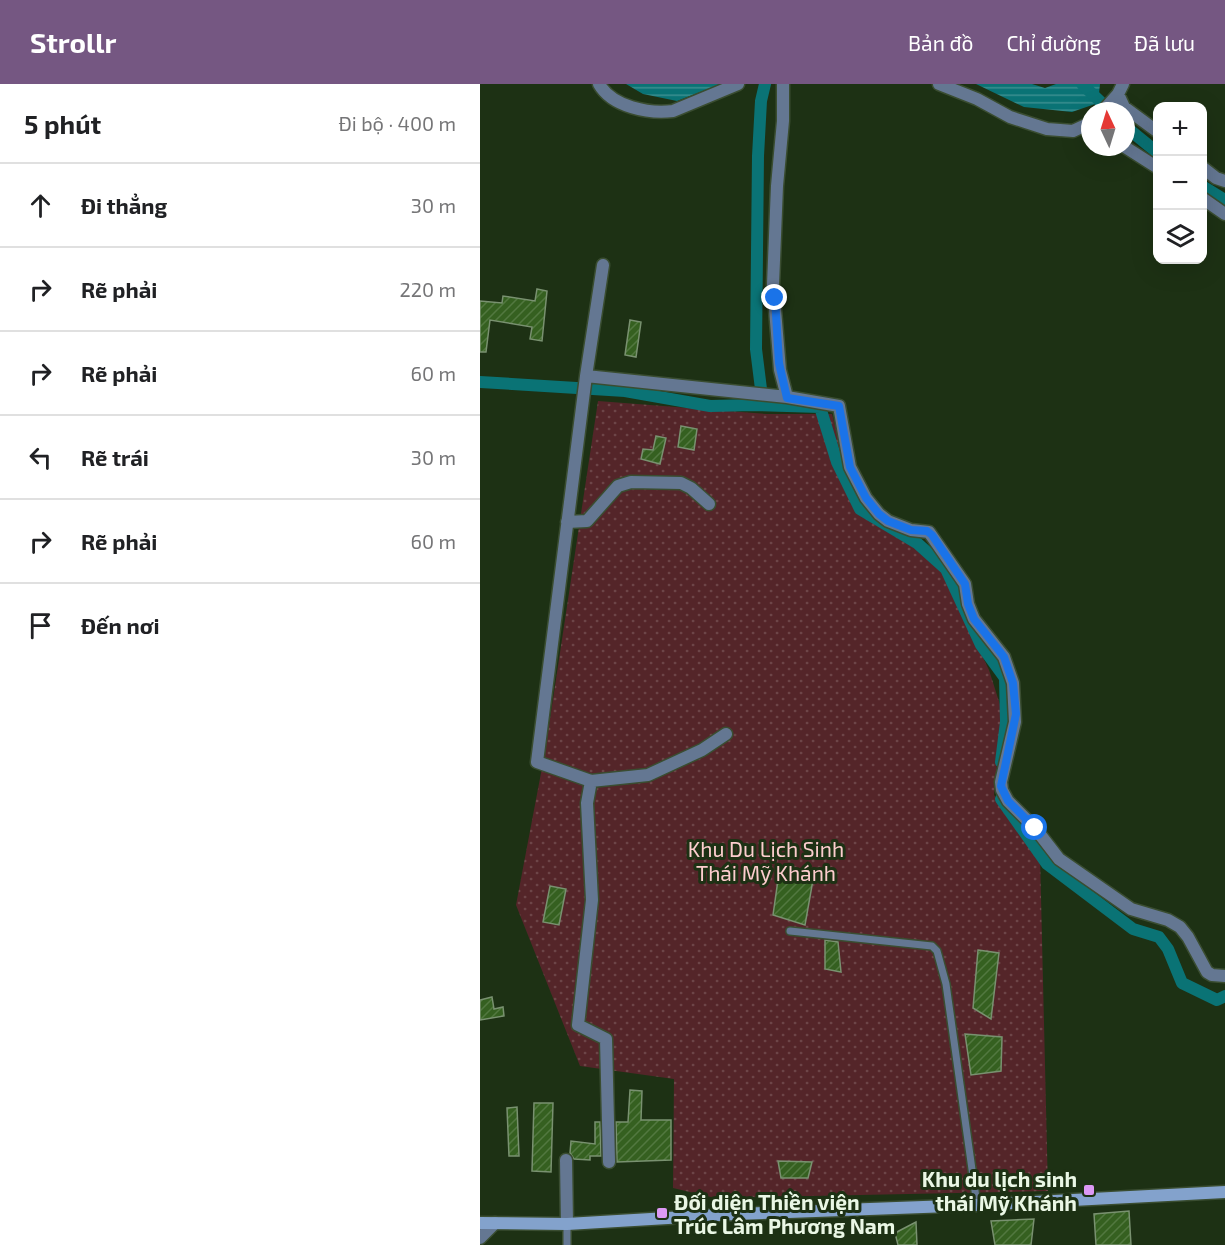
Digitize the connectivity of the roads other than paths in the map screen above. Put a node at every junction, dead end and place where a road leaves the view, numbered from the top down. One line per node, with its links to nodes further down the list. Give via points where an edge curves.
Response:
1 (599, 84): 2 (street, via 620,102 662,112)
2 (738, 84)
3 (783, 84): 16 (street, via 773,285)
4 (939, 84): 6 (street, via 1010,117 1047,129 1073,131)
5 (1119, 91): 7 (street, via 1124,107)
6 (1081, 127)
7 (1153, 128)
8 (1135, 153): 9 (street)
9 (1153, 165)
10 (1207, 170): 11 (street)
11 (1225, 181)
12 (1207, 201): 13 (street)
13 (1225, 214)
14 (603, 265): 15 (street)
15 (586, 377): 16 (street); 18 (street)
16 (781, 397): 22 (street, via 839,406 850,467 866,498 888,521 929,532 965,584 974,619 1004,657 1013,683 1015,722 1001,782 1008,801 1059,859 1131,909 1176,924 1188,937 1207,972)
17 (709, 504): 18 (street, via 681,483 631,482 618,486 587,521)
18 (567, 522): 20 (street, via 537,762)
19 (726, 734): 20 (street, via 648,775)
20 (591, 781): 24 (street, via 587,803 592,900 578,1025 606,1039)
21 (790, 931): 26 (lane, via 932,946 937,951 946,984)
22 (1225, 976)
23 (566, 1160): 29 (street)
24 (609, 1162)
25 (1225, 1192): 26 (main road)
26 (977, 1205): 29 (main road)
27 (480, 1221): 28 (main road)
28 (495, 1223): 29 (main road); 30 (street)
29 (567, 1224): 31 (lane)
30 (480, 1238)
31 (567, 1245)

